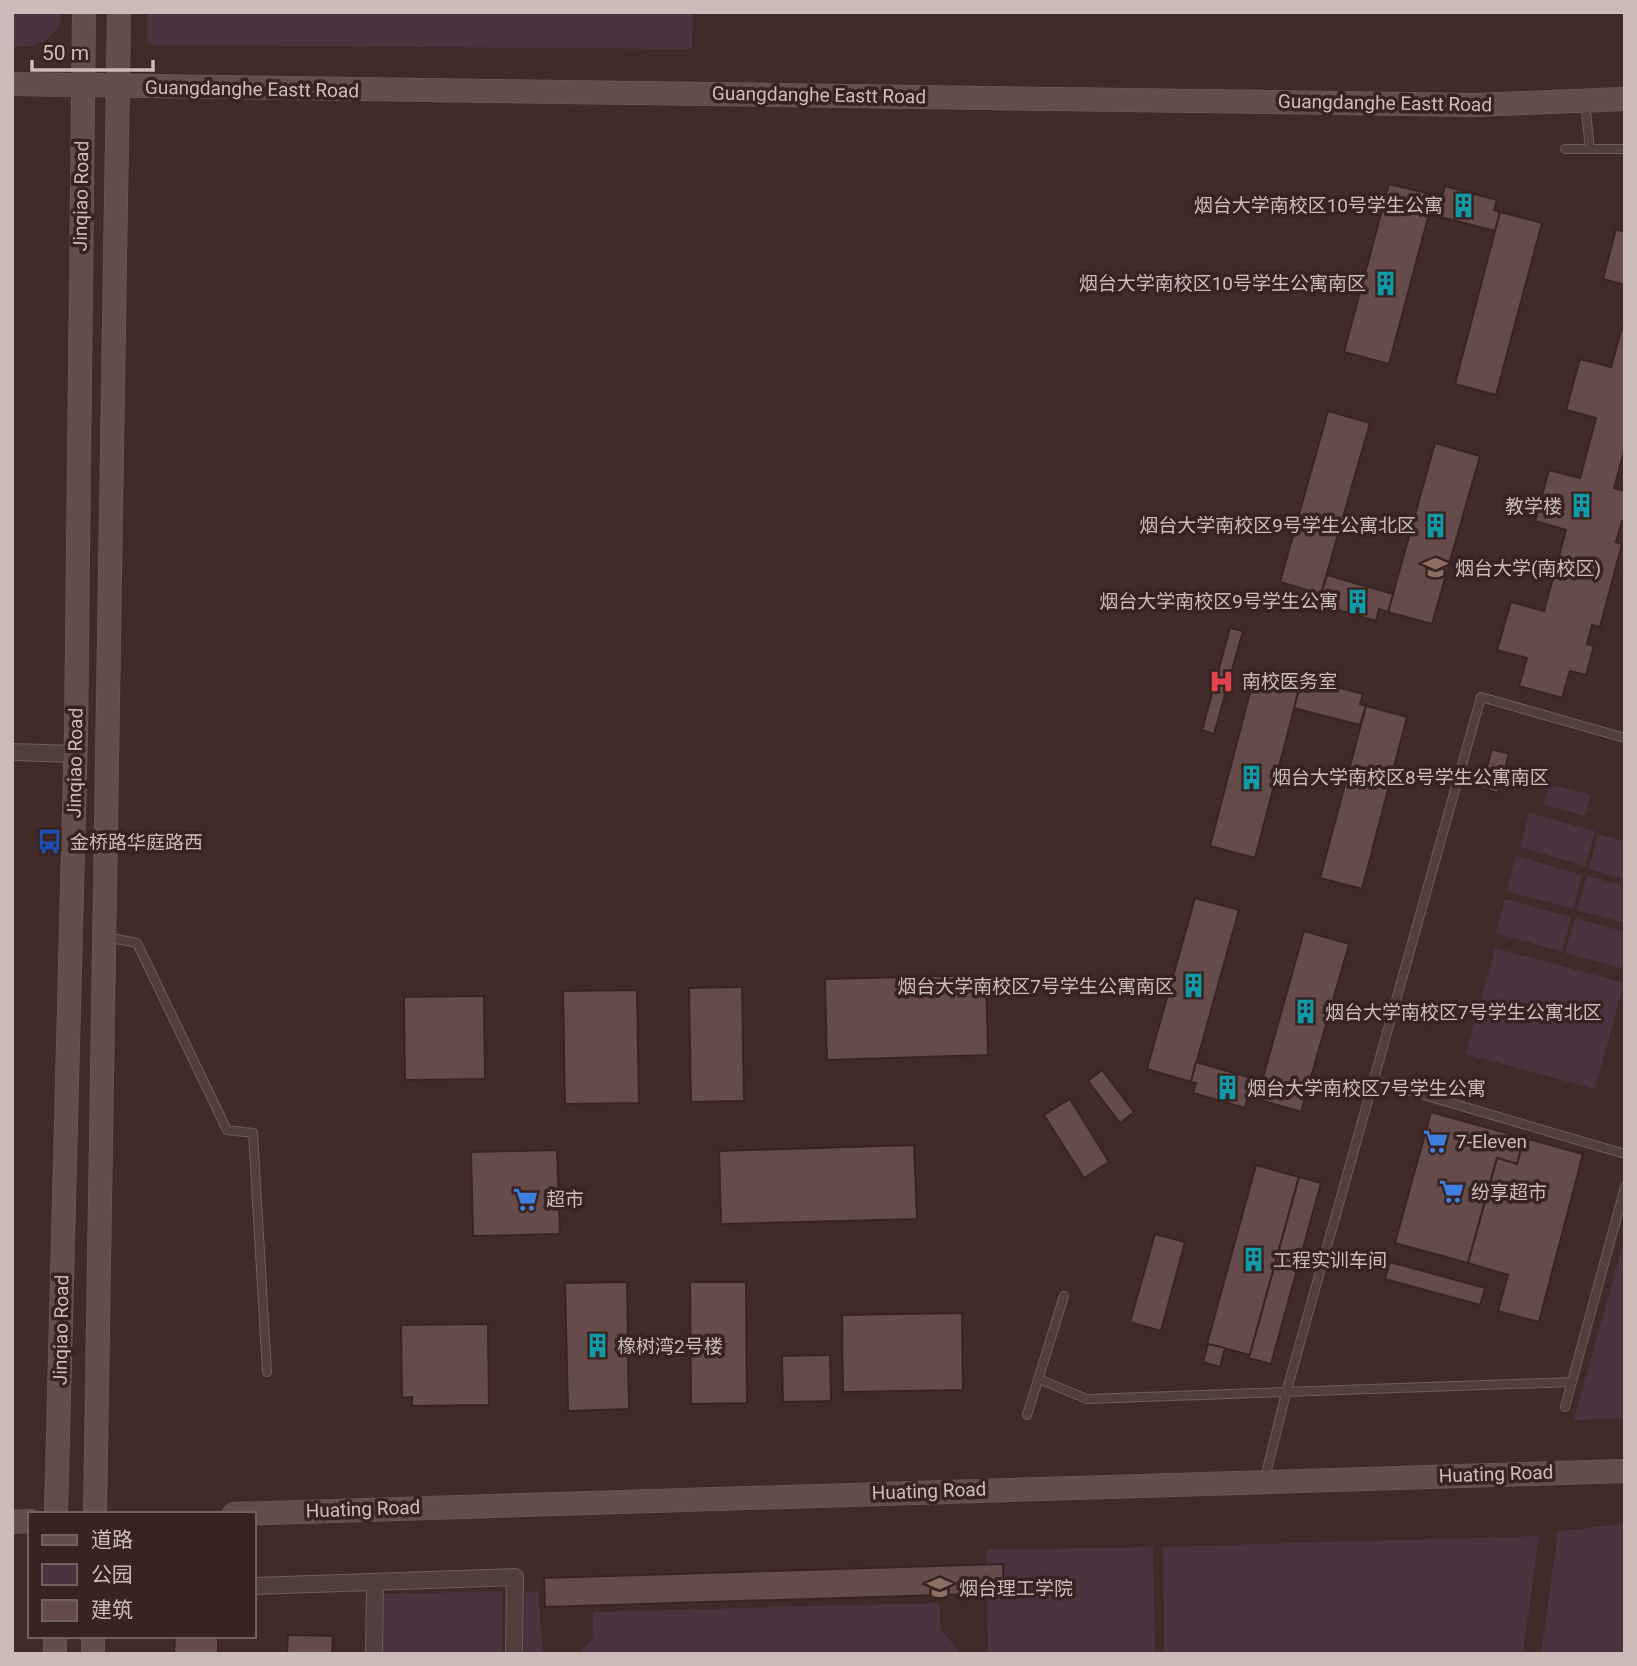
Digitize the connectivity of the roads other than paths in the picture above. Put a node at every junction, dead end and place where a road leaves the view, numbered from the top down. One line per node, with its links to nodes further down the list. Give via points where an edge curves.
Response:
1 (84, 12): 4 (street, Jinqiao Road)
2 (118, 12): 5 (street, Jinqiao Road)
3 (12, 85): 4 (street, Guangdanghe Eastt Road)
4 (82, 86): 5 (street, Guangdanghe Eastt Road); 13 (street, Jinqiao Road)
5 (118, 88): 7 (street, Guangdanghe Eastt Road, via 1473,105); 14 (street, Jinqiao Road)
6 (1625, 99): 7 (street, Guangdanghe Eastt Road)
7 (1585, 100): 9 (lane)
8 (1565, 149): 9 (lane)
9 (1590, 149): 10 (lane)
10 (1625, 149)
11 (1625, 738): 15 (lane, via 1481,697)
12 (12, 752): 13 (street)
13 (75, 754): 27 (street, Jinqiao Road)
14 (103, 936): 19 (lane, via 137,943 228,1130 253,1133); 28 (street, Jinqiao Road)
15 (1373, 1080): 16 (lane); 22 (lane)
16 (1625, 1154)
17 (1625, 1187): 21 (lane)
18 (1064, 1296): 20 (lane)
19 (267, 1372)
20 (1041, 1380): 22 (lane, via 1087,1399); 24 (lane)
21 (1572, 1382): 22 (lane); 23 (lane)
22 (1286, 1393): 26 (lane)
23 (1565, 1407)
24 (1027, 1415)
25 (1625, 1471): 26 (street, Huating Road)
26 (1265, 1481): 29 (street, Huating Road)
27 (56, 1512)
28 (95, 1512)
29 (256, 1513)
30 (375, 1584): 31 (street); 32 (street); 33 (street, via 515,1577)
31 (256, 1586)
32 (374, 1654)
33 (514, 1654)

